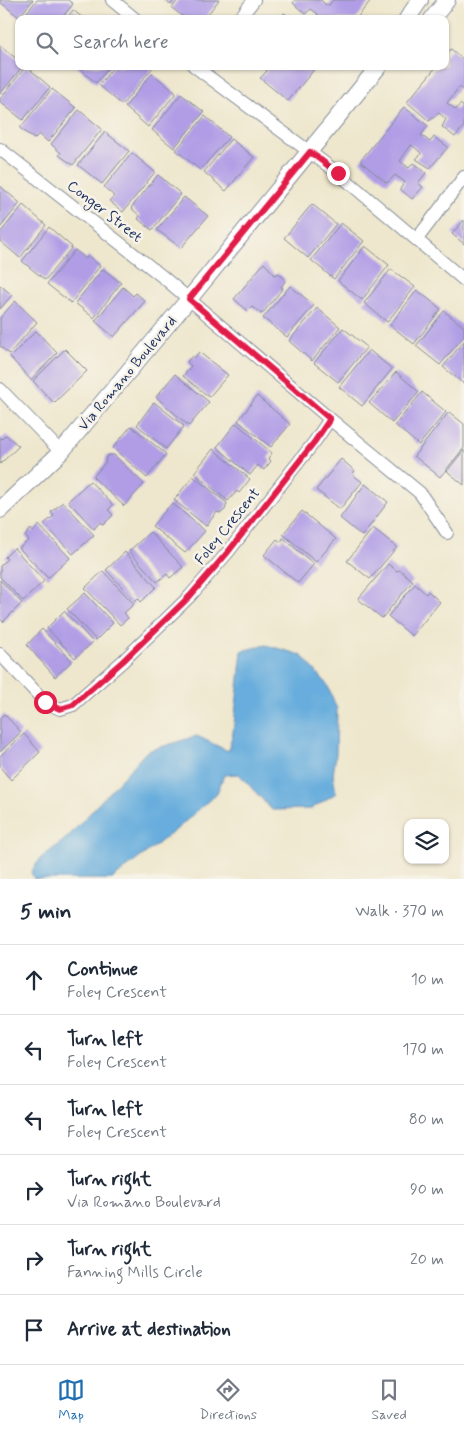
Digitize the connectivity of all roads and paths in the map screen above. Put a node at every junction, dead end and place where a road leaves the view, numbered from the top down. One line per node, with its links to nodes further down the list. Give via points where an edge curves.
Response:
1 (112, 0): 5 (street)
2 (254, 0): 6 (street)
3 (420, 0): 7 (street)
4 (447, 0): 8 (street)
5 (130, 15)
6 (241, 15)
7 (410, 15)
8 (435, 15)
9 (201, 70): 12 (street)
10 (376, 70): 12 (street, Via Romano Boulevard)
11 (0, 149): 16 (street, Conger Street)
12 (310, 152): 14 (street); 16 (street, Via Romano Boulevard)
13 (464, 177): 14 (street)
14 (417, 239): 15 (street)
15 (464, 280)
16 (189, 299): 18 (street); 19 (street, Via Romano Boulevard)
17 (0, 389): 19 (street)
18 (330, 419): 21 (street, via 420,493); 22 (street, Foley Crescent, via 310,449 190,596 73,705 60,709 45,702)
19 (61, 452): 20 (street, Via Romano Boulevard)
20 (0, 510)
21 (447, 533)
22 (0, 654)

